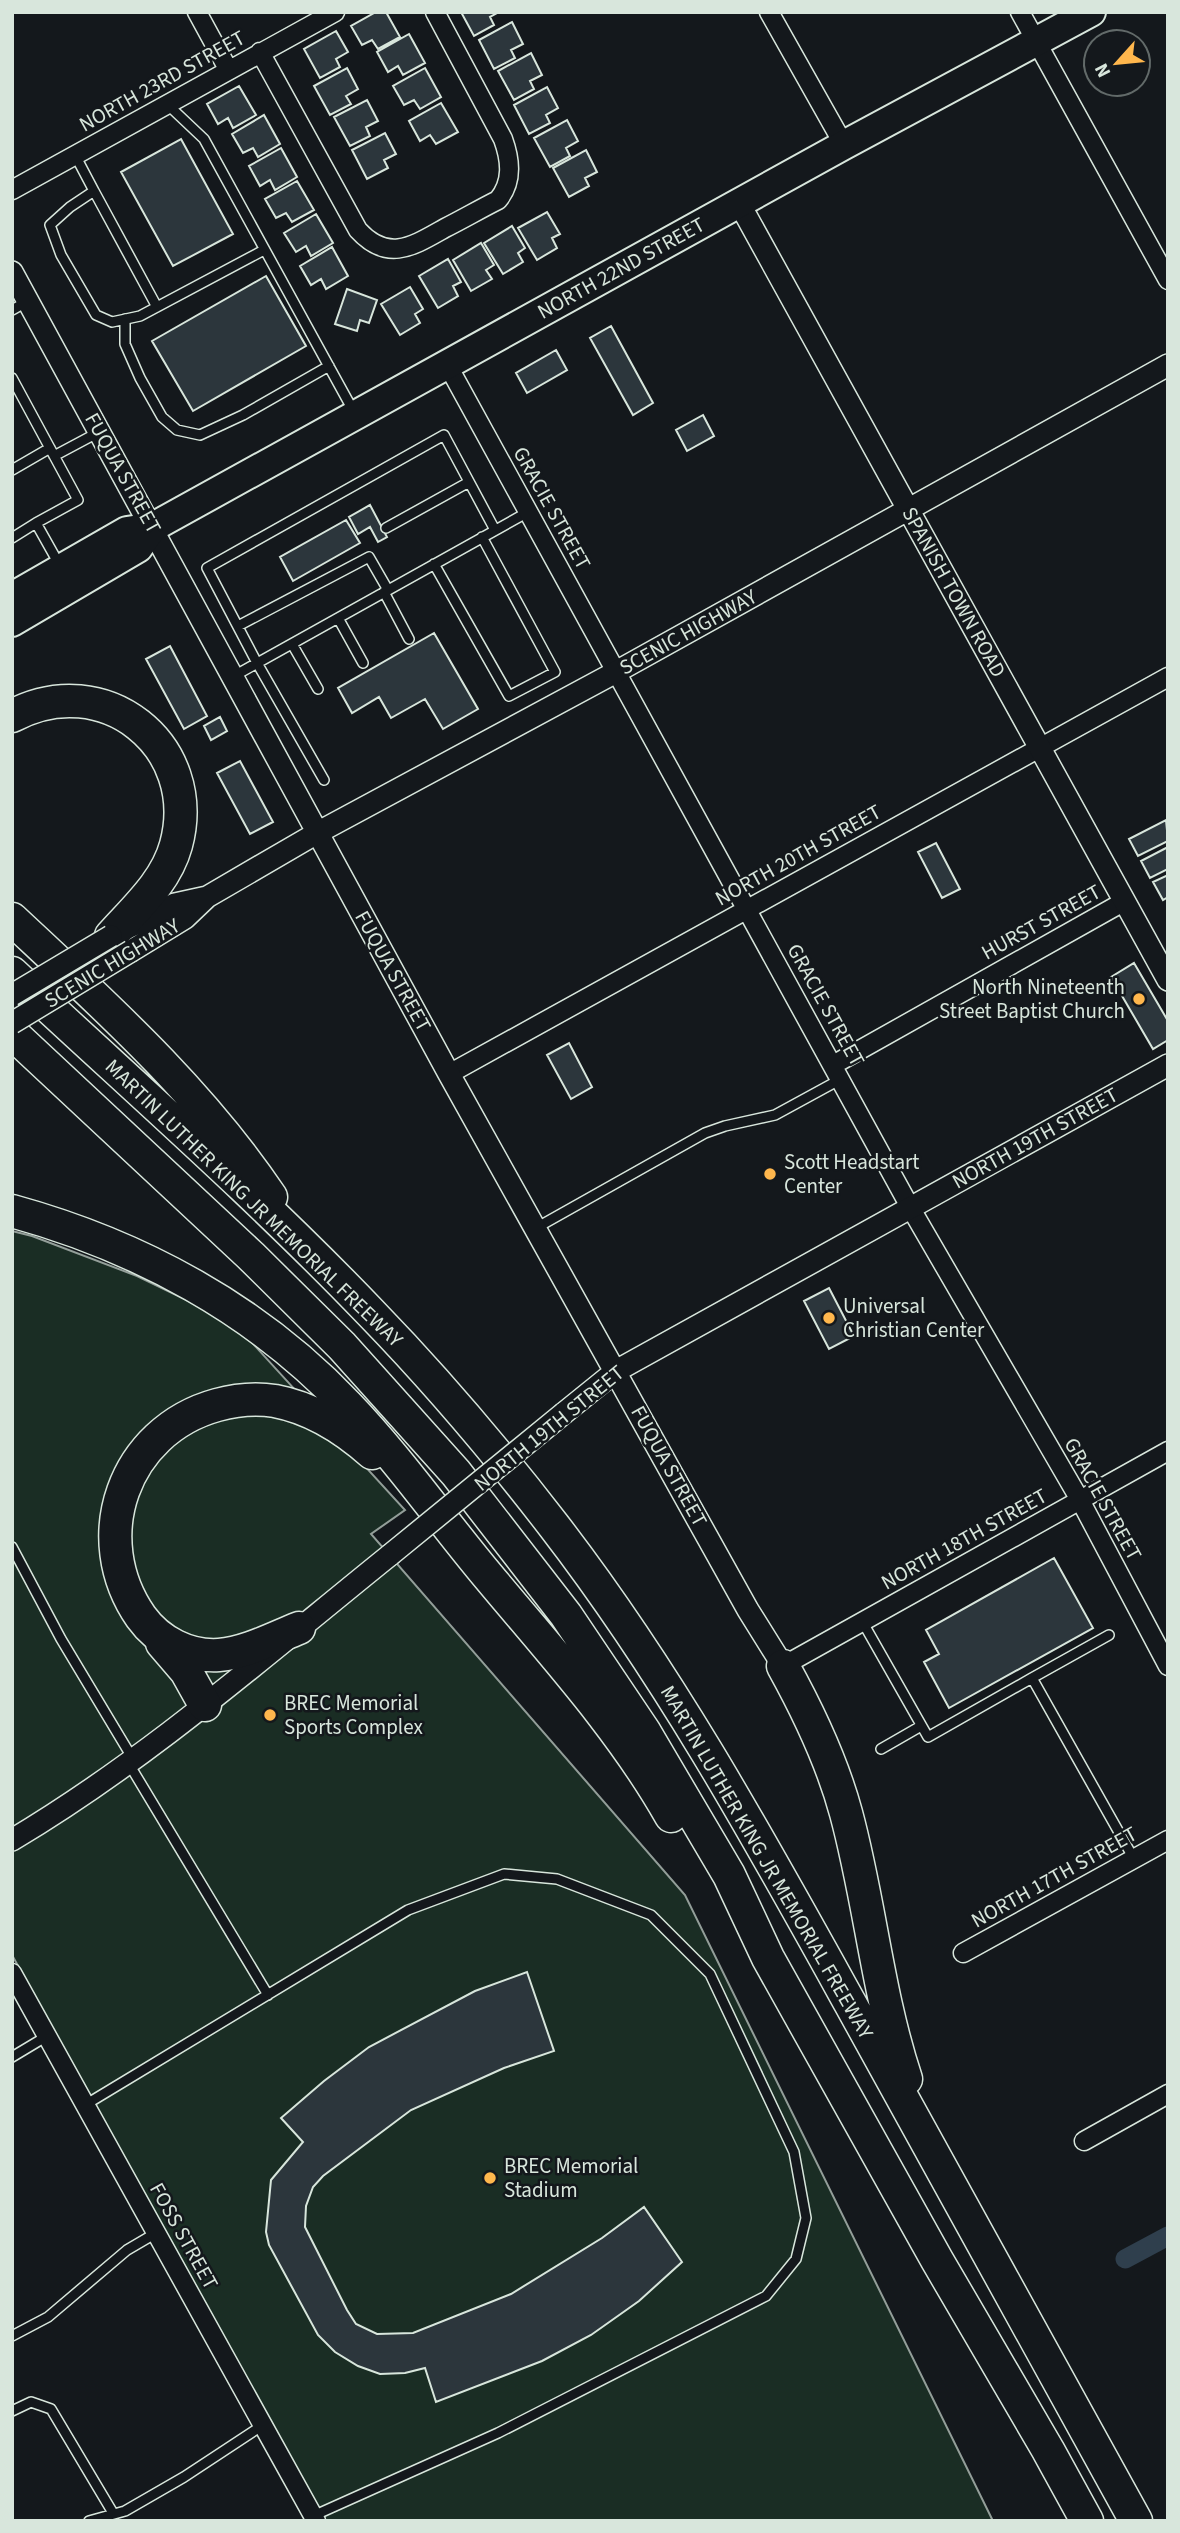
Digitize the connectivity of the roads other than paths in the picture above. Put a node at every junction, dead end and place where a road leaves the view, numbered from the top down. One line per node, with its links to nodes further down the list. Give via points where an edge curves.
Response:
1 (197, 12): 9 (street)
2 (335, 12): 8 (street, NORTH 23RD STREET)
3 (435, 12): 8 (street, via 503,139 510,175 498,200 411,247 376,245 358,230)
4 (768, 12): 11 (street)
5 (1020, 12): 7 (street)
6 (1091, 12): 7 (main road, NORTH 22ND STREET)
7 (1037, 42): 11 (main road, NORTH 22ND STREET); 18 (street)
8 (260, 52): 9 (street, NORTH 23RD STREET)
9 (228, 69): 10 (street, NORTH 23RD STREET)
10 (167, 104): 12 (street, NORTH 23RD STREET); 16 (lane, via 204,139)
11 (844, 145): 15 (main road, NORTH 22ND STREET)
12 (75, 155): 13 (street, NORTH 23RD STREET); 14 (lane)
13 (12, 190)
14 (94, 191): 20 (lane); 21 (lane, via 50,225 61,255 96,316 112,322)
15 (739, 203): 22 (main road, NORTH 22ND STREET); 31 (street, SPANISH TOWN ROAD)
16 (264, 250): 20 (lane); 24 (lane)
17 (12, 272): 19 (street, FUQUA STREET)
18 (1168, 280)
19 (20, 306): 27 (street, FUQUA STREET)
20 (157, 307): 21 (lane)
21 (125, 319): 24 (lane, via 125,344 139,378 162,417 177,430 200,435)
22 (447, 363): 26 (main road, NORTH 22ND STREET); 32 (street, GRACIE STREET)
23 (1168, 365): 31 (street, SCENIC HIGHWAY)
24 (330, 366): 26 (lane)
25 (12, 378): 28 (lane)
26 (355, 415): 34 (main road, NORTH 22ND STREET)
27 (100, 432): 28 (lane); 34 (street, FUQUA STREET)
28 (52, 452): 29 (lane); 33 (lane, via 78,500)
29 (12, 470)
30 (469, 482): 35 (lane); 36 (lane); 45 (lane, via 444,436 207,568)
31 (909, 510): 50 (street, SCENIC HIGHWAY); 55 (street, SPANISH TOWN ROAD)
32 (528, 512): 36 (lane); 50 (street, GRACIE STREET)
33 (36, 523): 38 (lane); 40 (lane)
34 (153, 527): 40 (main road, NORTH 22ND STREET, via 127,531); 44 (main road, NORTH 22ND STREET, via 138,548); 51 (street, FUQUA STREET)
35 (386, 528)
36 (495, 530): 37 (lane)
37 (482, 537): 39 (lane); 39 (lane, via 555,672 509,696)
38 (12, 538)
39 (434, 564): 41 (lane)
40 (62, 569): 42 (main road, NORTH 22ND STREET)
41 (386, 591): 43 (lane); 45 (lane, via 369,557); 46 (lane)
42 (12, 597)
43 (338, 618): 47 (lane); 49 (lane)
44 (12, 622)
45 (238, 626): 48 (lane)
46 (409, 639)
47 (292, 643): 48 (lane); 53 (lane)
48 (257, 663): 51 (lane); 56 (lane)
49 (363, 663)
50 (616, 672): 57 (street, SCENIC HIGHWAY); 59 (street, GRACIE STREET)
51 (234, 676): 57 (street, FUQUA STREET)
52 (1168, 677): 55 (street, NORTH 20TH STREET)
53 (318, 689)
54 (12, 716): 61 (highway, via 52,702 95,704 134,721 158,743 170,764 181,817 173,856)
55 (1040, 748): 58 (street, SPANISH TOWN ROAD); 59 (street, NORTH 20TH STREET)
56 (324, 780)
57 (317, 833): 61 (street, SCENIC HIGHWAY, via 207,897 175,904); 70 (street, FUQUA STREET)
58 (1125, 901): 63 (street, SPANISH TOWN ROAD); 69 (street, HURST STREET)
59 (747, 909): 69 (street, GRACIE STREET); 70 (street, NORTH 20TH STREET)
60 (12, 919): 75 (highway, via 139,1039 206,1111 244,1156)
61 (121, 943): 64 (street, SCENIC HIGHWAY, bridge); 65 (street, SCENIC HIGHWAY, bridge)
62 (12, 973): 75 (highway, MARTIN LUTHER KING JR MEMORIAL FREEWAY)
63 (1168, 980)
64 (12, 995)
65 (12, 1023)
66 (12, 1033): 71 (highway, MARTIN LUTHER KING JR MEMORIAL FREEWAY)
67 (12, 1060): 71 (highway)
68 (1168, 1065): 72 (street, NORTH 19TH STREET)
69 (837, 1072): 72 (street, GRACIE STREET); 74 (lane, via 775,1115 715,1128)
70 (449, 1074): 74 (street, FUQUA STREET)
71 (183, 1192): 96 (highway, MARTIN LUTHER KING JR MEMORIAL FREEWAY, via 334,1338 432,1445 507,1537 566,1615 658,1754 729,1875)
72 (910, 1207): 76 (street, NORTH 19TH STREET); 78 (street, GRACIE STREET)
73 (12, 1211): 80 (highway, via 144,1259 261,1328 348,1406)
74 (536, 1228): 76 (street, FUQUA STREET)
75 (303, 1244): 103 (highway, MARTIN LUTHER KING JR MEMORIAL FREEWAY, via 458,1408 603,1594 726,1783)
76 (616, 1371): 83 (street, NORTH 19TH STREET, bridge); 85 (street, FUQUA STREET)
77 (1168, 1451): 78 (street, NORTH 18TH STREET)
78 (1080, 1500): 81 (street, NORTH 18TH STREET); 86 (street, GRACIE STREET)
79 (12, 1547): 91 (lane)
80 (465, 1548): 82 (highway, via 393,1472 341,1429 300,1408 274,1401 222,1404 185,1418 162,1435 135,1466 123,1491 115,1521 117,1560 132,1603); 96 (highway, via 614,1731 667,1809 712,1889)
81 (862, 1622): 85 (street, NORTH 18TH STREET); 89 (lane)
82 (148, 1627): 83 (highway, via 180,1649 205,1655 236,1652); 88 (highway, via 186,1671)
83 (299, 1628): 88 (street, NORTH 19TH STREET)
84 (1109, 1635): 87 (lane)
85 (783, 1665): 103 (highway, via 815,1729 846,1812 886,2007)
86 (1168, 1666)
87 (1032, 1678): 89 (lane, via 928,1737); 94 (lane)
88 (205, 1705): 91 (street, NORTH 19TH STREET)
89 (921, 1726): 90 (lane)
90 (881, 1749)
91 (131, 1762): 92 (street, NORTH 19TH STREET); 98 (lane)
92 (12, 1840)
93 (1168, 1840): 94 (street, NORTH 17TH STREET)
94 (1134, 1859): 95 (street, NORTH 17TH STREET)
95 (962, 1953)
96 (768, 1958): 112 (highway, MARTIN LUTHER KING JR MEMORIAL FREEWAY)
97 (12, 1972): 99 (street, FOSS STREET)
98 (268, 1995): 102 (lane); 110 (lane, via 408,1910 504,1874 557,1879 651,1915 710,1975 794,2152 806,2218 796,2259 766,2296 498,2433)
99 (47, 2036): 100 (lane); 102 (street, FOSS STREET)
100 (12, 2057)
101 (1168, 2094): 104 (street)
102 (85, 2105): 105 (street, FOSS STREET)
103 (926, 2140): 113 (highway, MARTIN LUTHER KING JR MEMORIAL FREEWAY)
104 (1084, 2141)
105 (156, 2233): 106 (lane, via 127,2250 48,2316); 108 (street, FOSS STREET)
106 (12, 2336)
107 (12, 2411): 109 (lane, via 31,2402 51,2409)
108 (262, 2425): 109 (lane, via 184,2477 125,2511); 110 (street, FOSS STREET)
109 (113, 2513): 111 (lane)
110 (311, 2519)
111 (89, 2521)
112 (1087, 2521)
113 (1136, 2521)

